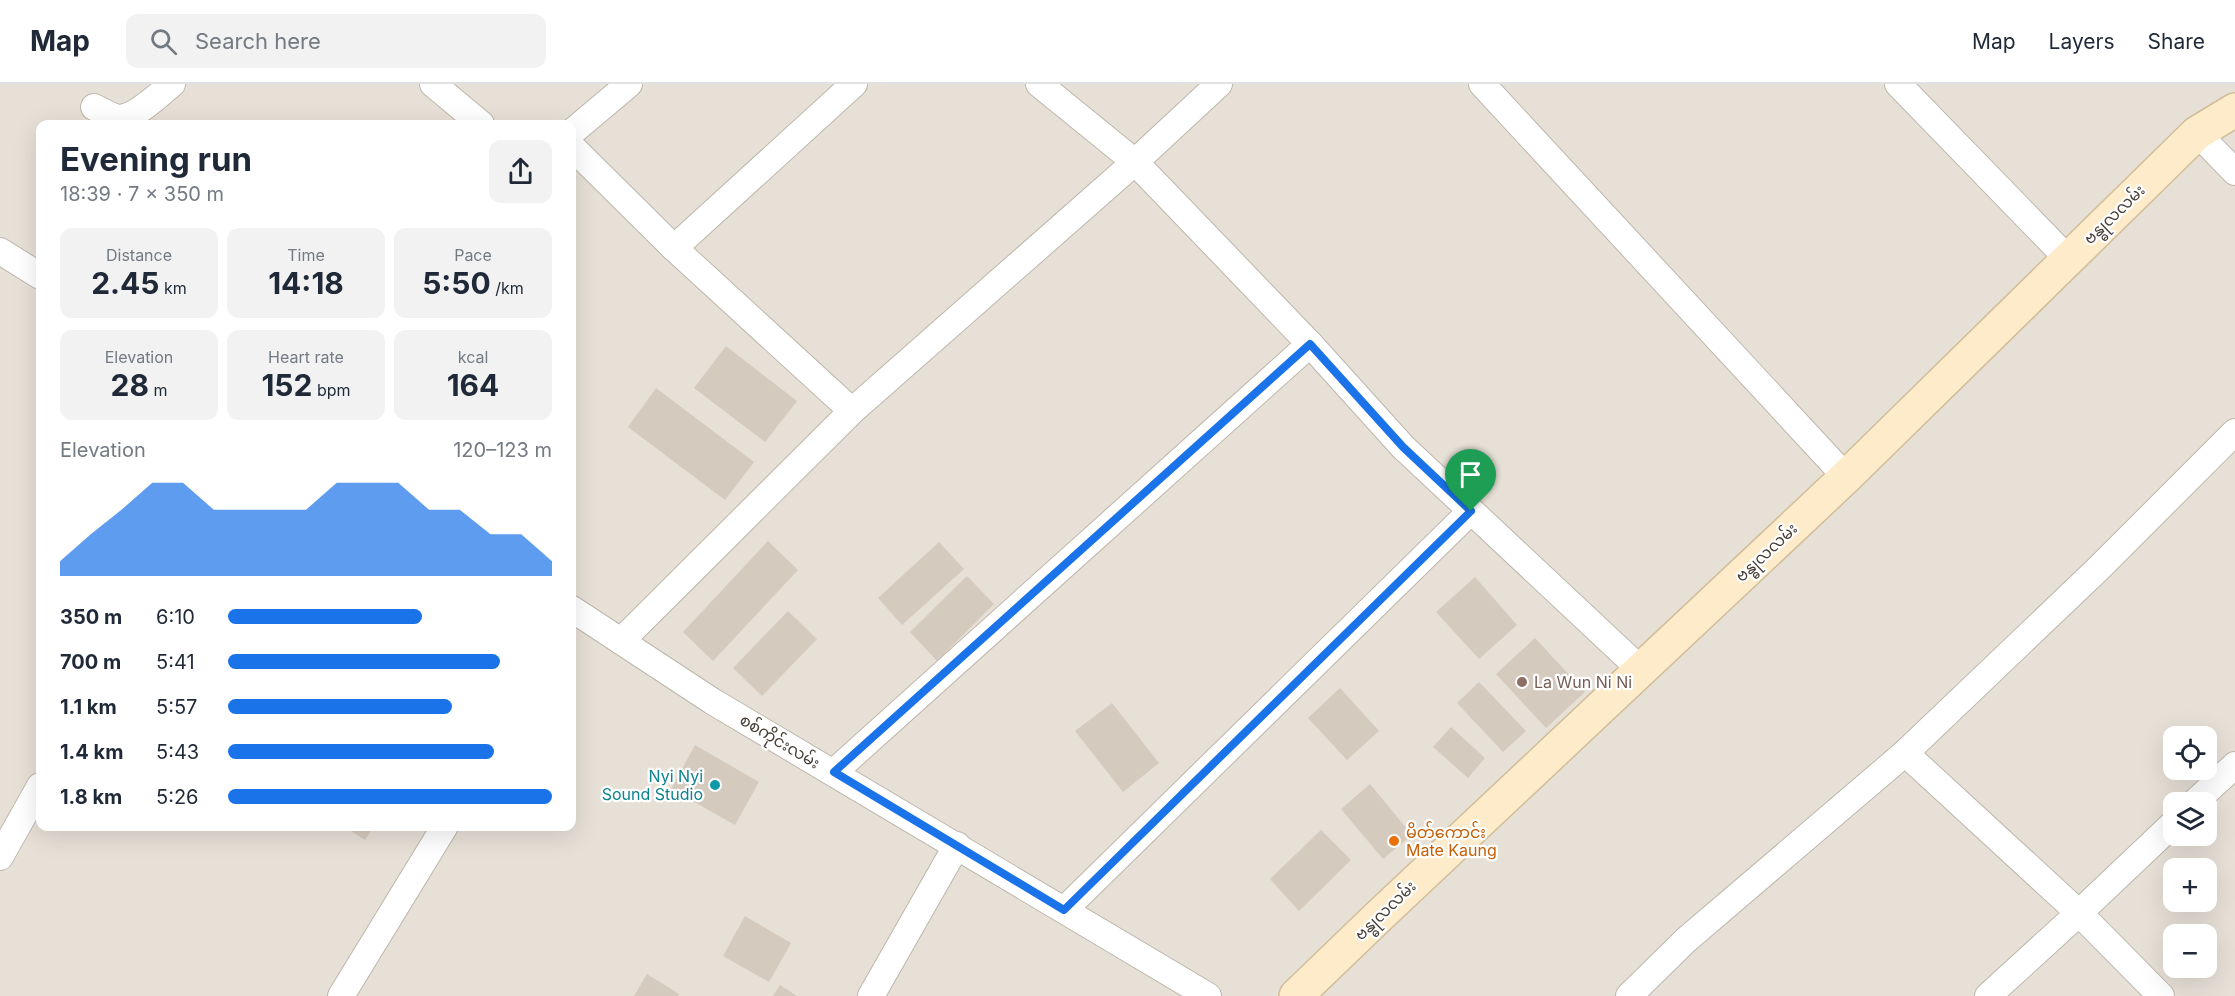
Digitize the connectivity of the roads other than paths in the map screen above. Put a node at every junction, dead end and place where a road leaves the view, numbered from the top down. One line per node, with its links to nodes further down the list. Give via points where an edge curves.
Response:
1 (172, 84): 9 (street, via 126,117 117,118)
2 (433, 84): 11 (street)
3 (629, 84): 12 (street)
4 (854, 84): 17 (street)
5 (1040, 84): 15 (street)
6 (1219, 84): 15 (street)
7 (1482, 84): 24 (street)
8 (1898, 84): 19 (street)
9 (94, 107)
10 (2235, 110): 13 (street, ဗန္ဓုလလမ်း)
11 (477, 120)
12 (576, 129)
13 (2197, 133): 16 (street); 19 (street, ဗန္ဓုလလမ်း)
14 (576, 151): 17 (street)
15 (1135, 162): 21 (street); 22 (street)
16 (2235, 172)
17 (674, 248): 22 (street)
18 (0, 251): 20 (street)
19 (2068, 259): 24 (street, ဗန္ဓုလလမ်း)
20 (36, 274)
21 (1310, 344): 25 (street, via 1403,447); 31 (street)
22 (852, 411): 27 (street)
23 (2235, 432): 29 (street)
24 (1845, 477): 28 (street, ဗန္ဓုလလမ်း)
25 (1471, 511): 28 (street); 38 (street)
26 (576, 615): 27 (street, စစ်ကိုင်းလမ်း)
27 (621, 641): 31 (street, စစ်ကိုင်းလမ်း, via 712,701)
28 (1641, 670): 43 (street, ဗန္ဓုလလမ်း)
29 (1905, 753): 39 (street); 44 (street, via 1686,940)
30 (2235, 765): 32 (street)
31 (834, 772): 36 (street, စစ်ကိုင်းလမ်း)
32 (2206, 792)
33 (36, 793): 37 (street)
34 (442, 831): 40 (street)
35 (2163, 833): 39 (street)
36 (957, 845): 38 (street, စစ်ကိုင်းလမ်း); 41 (street)
37 (0, 857)
38 (1064, 910): 42 (street, စစ်ကိုင်းလမ်း)
39 (2079, 913): 45 (street); 46 (street)
40 (341, 996)
41 (871, 996)
42 (1208, 996)
43 (1296, 996)
44 (1629, 996)
45 (1988, 996)
46 (2161, 996)

